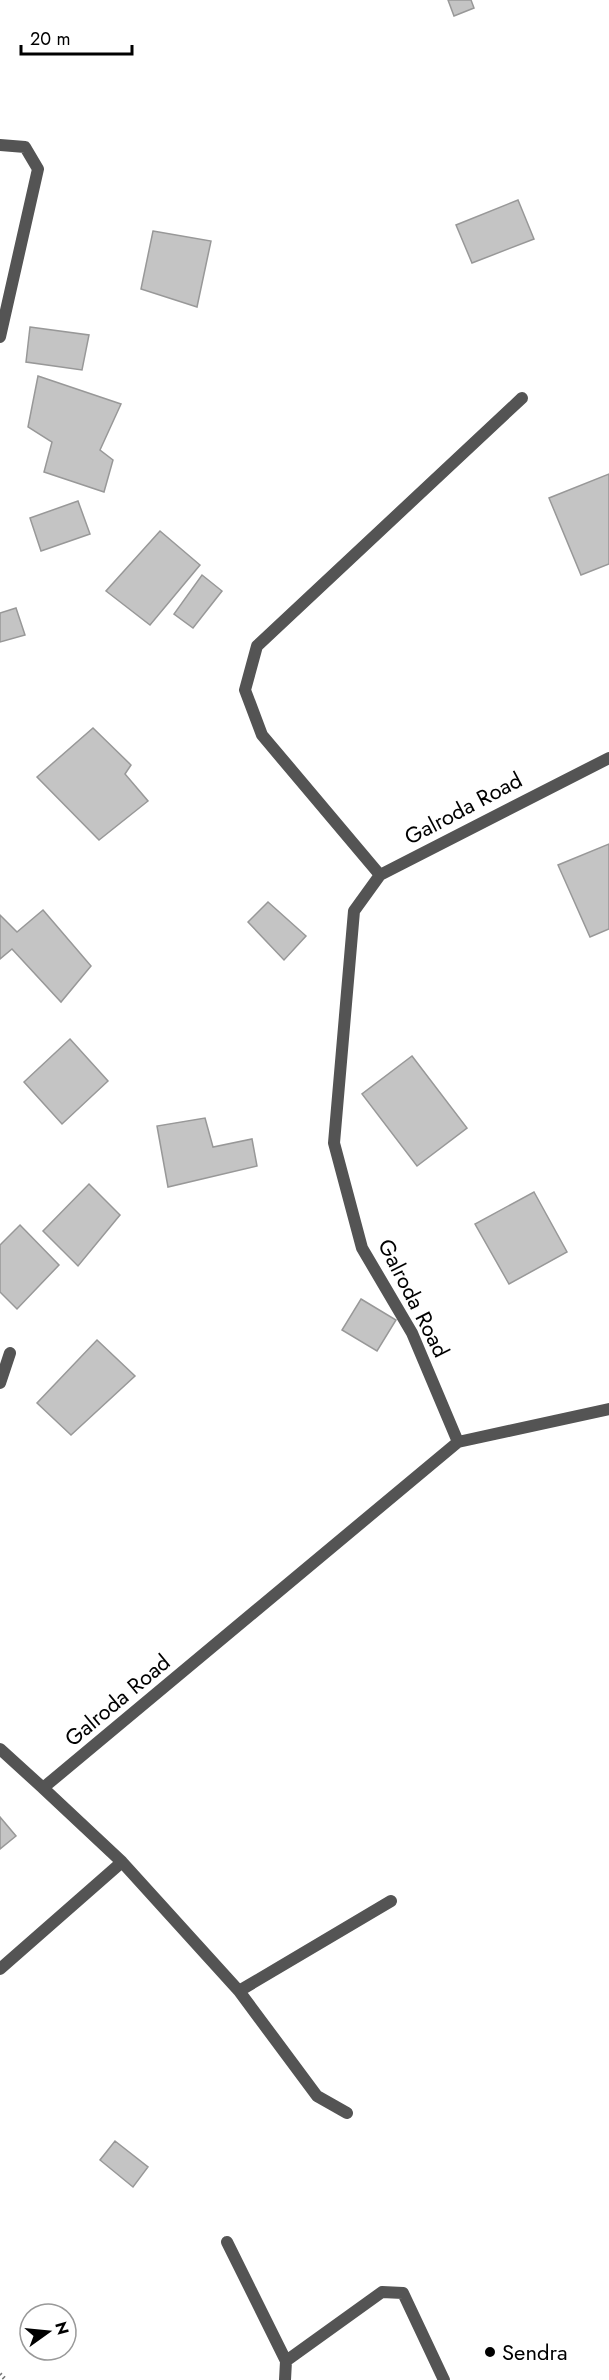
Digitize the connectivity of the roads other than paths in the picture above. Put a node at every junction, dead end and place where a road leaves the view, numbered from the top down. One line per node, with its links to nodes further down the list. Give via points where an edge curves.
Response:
1 (0, 145): 2 (street, via 25,147 38,169)
2 (0, 337)
3 (522, 398): 5 (street, via 257,646 245,690 262,735)
4 (609, 758): 5 (street, Galroda Road)
5 (380, 876): 9 (street, Galroda Road, via 354,911 334,1143 362,1248 412,1333)
6 (10, 1353): 7 (street)
7 (0, 1383)
8 (609, 1409): 9 (street)
9 (458, 1442): 11 (street, Galroda Road)
10 (0, 1749): 11 (street)
11 (44, 1788): 12 (street)
12 (122, 1862): 14 (street); 15 (street)
13 (391, 1901): 15 (street)
14 (0, 1969)
15 (239, 1991): 16 (street, via 317,2096)
16 (347, 2113)
17 (227, 2242): 18 (street)
18 (286, 2361): 19 (street); 20 (street, via 382,2292 403,2293)
19 (285, 2380)
20 (444, 2380)

